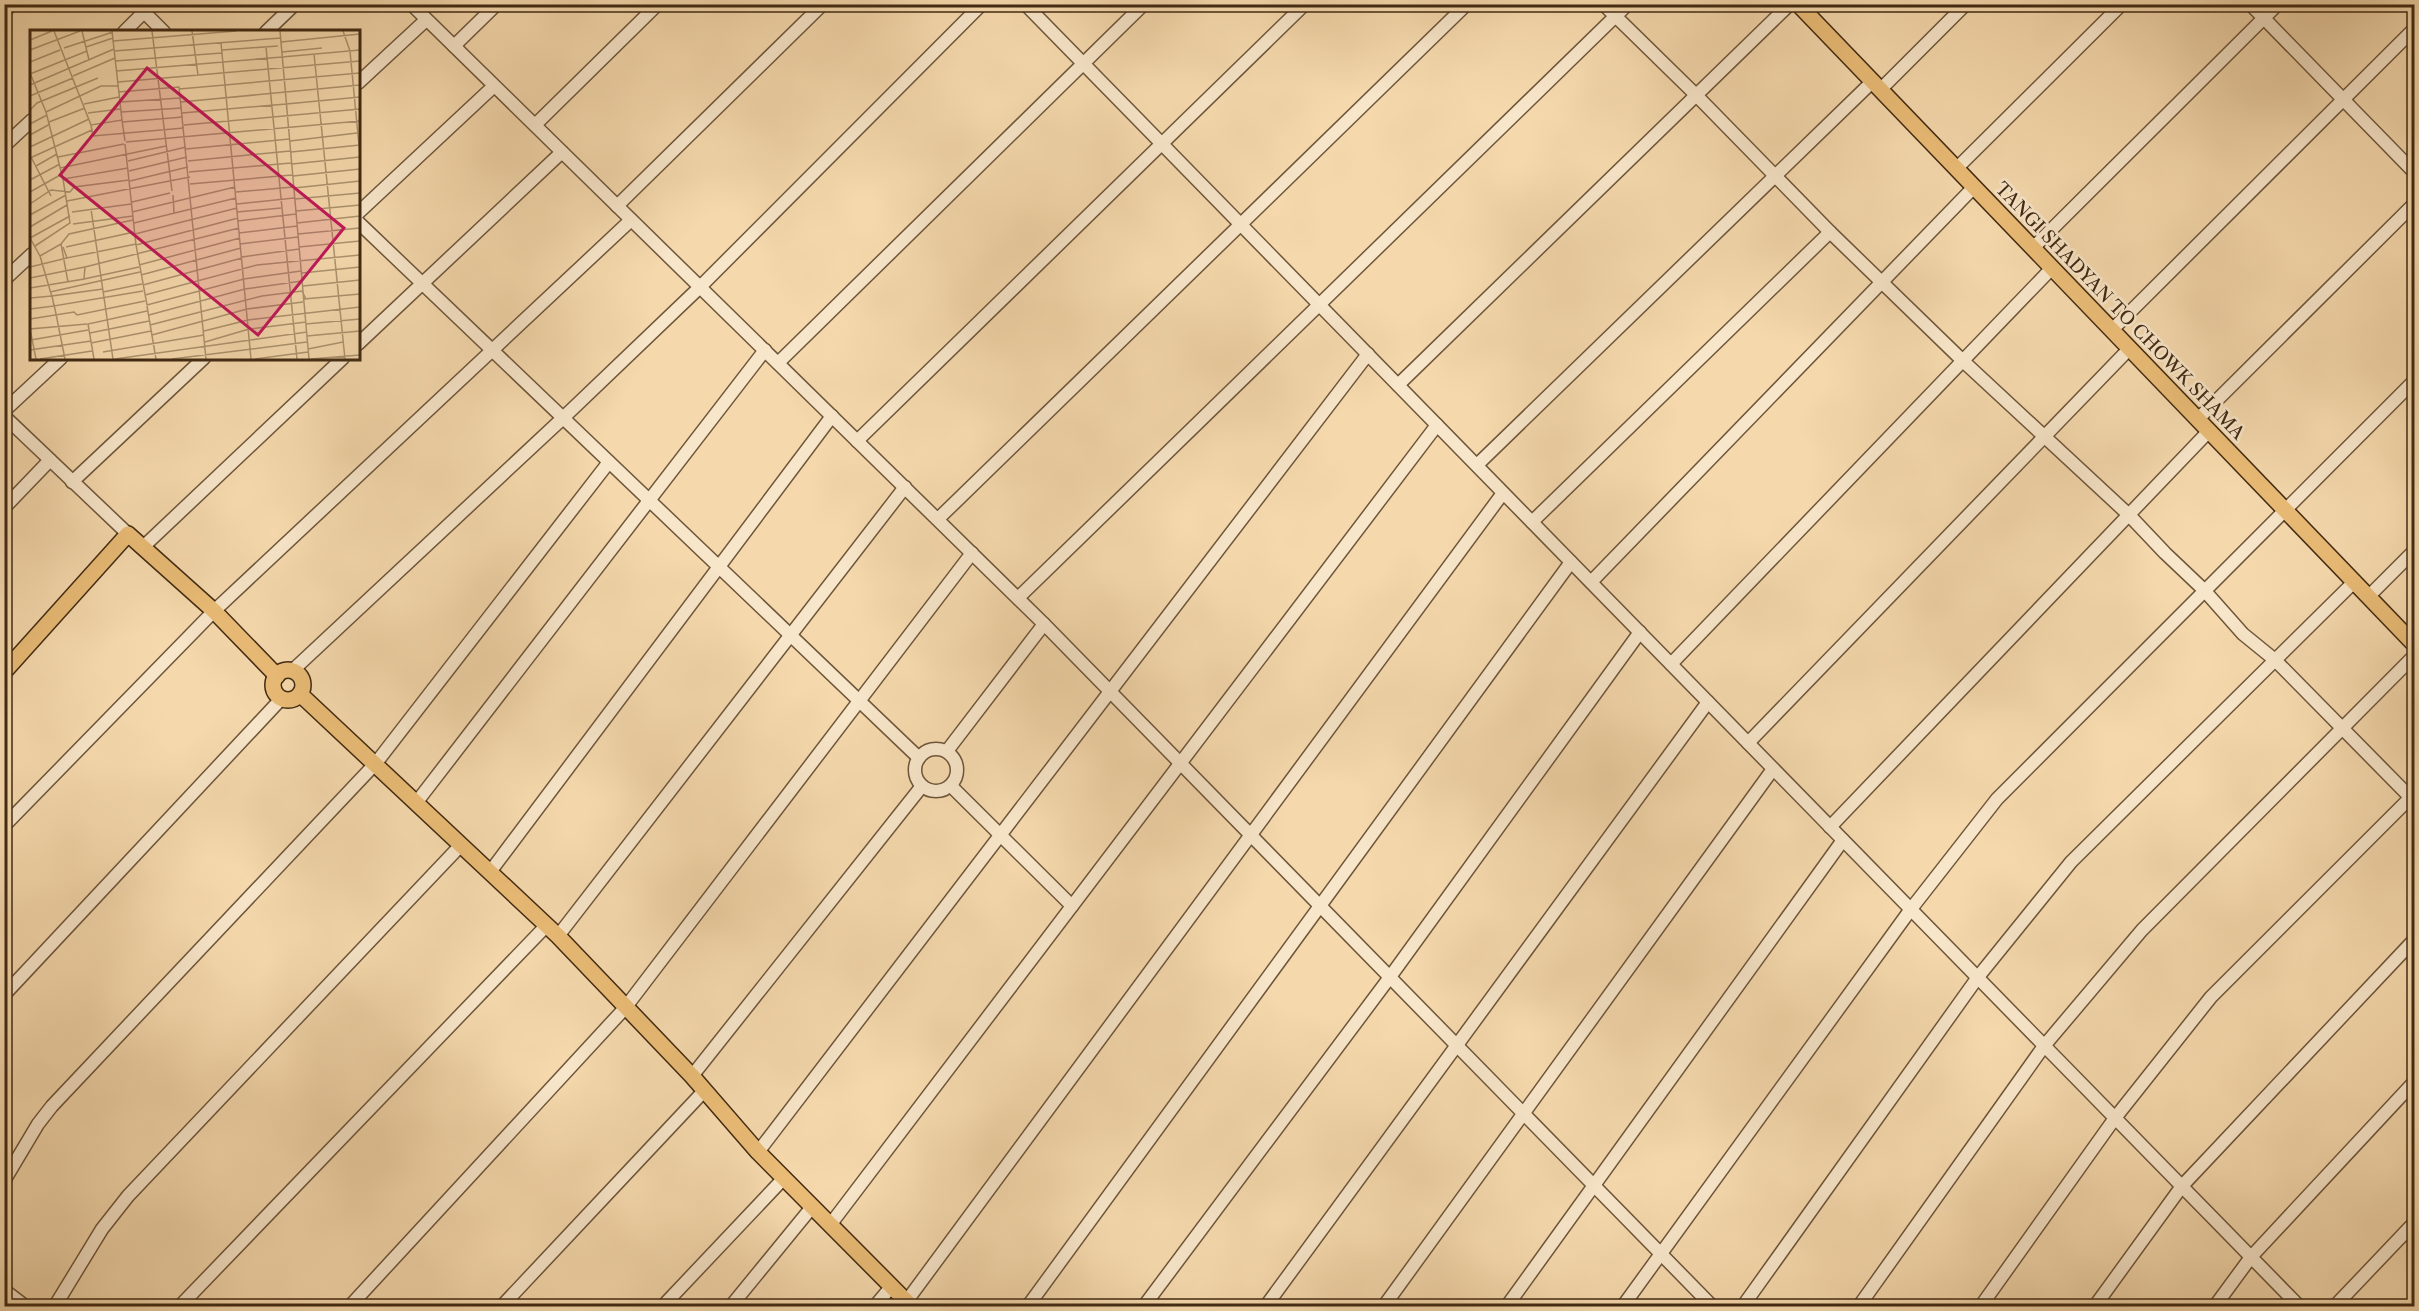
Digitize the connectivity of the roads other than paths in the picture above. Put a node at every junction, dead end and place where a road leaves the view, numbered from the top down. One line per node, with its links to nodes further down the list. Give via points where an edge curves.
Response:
1 (12, 4): 20 (street)
2 (296, 4): 27 (street)
3 (411, 4): 23 (street)
4 (497, 4): 28 (street)
5 (658, 4): 36 (street)
6 (823, 4): 45 (street)
7 (982, 4): 57 (street)
8 (1025, 4): 29 (street)
9 (1144, 4): 29 (street)
10 (1305, 4): 37 (street)
11 (1467, 4): 49 (street)
12 (1603, 4): 21 (street)
13 (1628, 4): 21 (street)
14 (1966, 4): 32 (street)
15 (2122, 4): 40 (street)
16 (2250, 4): 22 (street)
17 (2278, 4): 22 (street)
18 (1800, 6): 32 (main road, TANGI SHADYAN TO CHOWK SHAMA); 33 (street)
19 (144, 7): 25 (street); 26 (street)
20 (4, 12)
21 (1615, 17): 33 (street); 58 (street)
22 (2264, 19): 34 (street); 51 (street)
23 (426, 20): 28 (street); 30 (street)
24 (2415, 29): 34 (street)
25 (125, 30)
26 (162, 30)
27 (268, 30)
28 (454, 46): 31 (street)
29 (1083, 64): 37 (street); 69 (street)
30 (360, 81)
31 (494, 86): 36 (street); 46 (street)
32 (1876, 86): 40 (main road, TANGI SHADYAN TO CHOWK SHAMA); 42 (street)
33 (1696, 95): 42 (street); 71 (street)
34 (2344, 100): 41 (street); 59 (street)
35 (30, 122): 38 (street)
36 (535, 125): 39 (street)
37 (1162, 144): 49 (street); 80 (street)
38 (4, 146)
39 (562, 152): 45 (street); 56 (street)
40 (1956, 169): 43 (main road, TANGI SHADYAN TO CHOWK SHAMA)
41 (2415, 172)
42 (1776, 176): 50 (street); 83 (street)
43 (1974, 187): 51 (main road, TANGI SHADYAN TO CHOWK SHAMA); 55 (street)
44 (2415, 204): 76 (street)
45 (617, 206): 47 (street)
46 (360, 211)
47 (631, 220): 57 (street); 63 (street)
48 (360, 224): 56 (street)
49 (1241, 225): 58 (street); 91 (street)
50 (1830, 232): 55 (street); 92 (street)
51 (2033, 248): 53 (main road, TANGI SHADYAN TO CHOWK SHAMA)
52 (30, 256): 54 (street)
53 (2052, 268): 59 (main road, TANGI SHADYAN TO CHOWK SHAMA); 68 (street)
54 (4, 280)
55 (1883, 281): 68 (street); 100 (street)
56 (422, 284): 60 (street); 63 (street)
57 (700, 286): 62 (street); 75 (street)
58 (1319, 305): 64 (street); 103 (street)
59 (2112, 330): 61 (main road, TANGI SHADYAN TO CHOWK SHAMA)
60 (360, 342)
61 (2130, 348): 76 (main road, TANGI SHADYAN TO CHOWK SHAMA); 79 (street)
62 (765, 350): 69 (street); 87 (street)
63 (492, 351): 75 (street); 104 (street)
64 (1368, 354): 71 (street); 115 (street)
65 (59, 360): 72 (street)
66 (202, 360): 84 (street)
67 (341, 360): 94 (street)
68 (1963, 361): 79 (street); 111 (street)
69 (778, 363): 74 (street)
70 (2415, 381): 89 (street)
71 (1398, 385): 77 (street)
72 (4, 411)
73 (4, 416): 81 (street)
74 (832, 416): 80 (street); 98 (street)
75 (563, 418): 82 (street); 112 (street)
76 (2198, 419): 78 (main road, TANGI SHADYAN TO CHOWK SHAMA)
77 (1437, 425): 83 (street); 125 (street)
78 (2210, 431): 89 (main road, TANGI SHADYAN TO CHOWK SHAMA); 90 (street)
79 (2044, 435): 90 (street); 121 (street)
80 (857, 441): 85 (street)
81 (50, 460): 84 (street); 88 (street)
82 (609, 462): 87 (street); 124 (street)
83 (1477, 465): 86 (street)
84 (72, 482): 93 (street)
85 (904, 487): 91 (street); 107 (street)
86 (1503, 493): 92 (street); 134 (street)
87 (649, 500): 98 (street); 130 (street)
88 (4, 508)
89 (2285, 509): 99 (main road, TANGI SHADYAN TO CHOWK SHAMA); 101 (street)
90 (2129, 515): 101 (street); 132 (street)
91 (938, 519): 96 (street)
92 (1532, 522): 97 (street)
93 (128, 534): 94 (main road); 113 (main road)
94 (142, 548): 104 (main road)
95 (2415, 551): 102 (street)
96 (972, 553): 103 (street); 118 (street)
97 (1571, 562): 100 (street); 139 (street)
98 (719, 567): 107 (street); 137 (street)
99 (2355, 581): 102 (main road, TANGI SHADYAN TO CHOWK SHAMA); 110 (street)
100 (1591, 582): 106 (street)
101 (2204, 590): 110 (street, via 2243,634); 140 (street, via 1997,799)
102 (2369, 596): 108 (main road, TANGI SHADYAN TO CHOWK SHAMA)
103 (1018, 598): 105 (street)
104 (214, 611): 114 (main road); 131 (street)
105 (1044, 624): 115 (street); 122 (street)
106 (1640, 632): 111 (street); 144 (street)
107 (790, 635): 118 (street); 142 (street)
108 (2415, 644)
109 (2415, 656): 120 (street)
110 (2275, 660): 120 (street); 145 (street, via 2071,862)
111 (1671, 664): 119 (street)
112 (292, 671): 114 (main road); 116 (main road, via 301,677)
113 (4, 672)
114 (277, 676): 117 (main road, via 275,691)
115 (1110, 691): 125 (street); 133 (street)
116 (300, 694): 117 (main road, via 292,699); 124 (main road)
117 (282, 698): 146 (street)
118 (860, 702): 123 (street); 147 (street)
119 (1708, 702): 121 (street); 148 (street)
120 (2343, 728): 129 (street); 149 (street, via 2142,930)
121 (1748, 742): 126 (street)
122 (947, 751): 123 (street, via 932,749); 128 (street, via 957,764)
123 (918, 758): 127 (street, via 915,772)
124 (376, 763): 130 (main road); 157 (street, via 52,1106)
125 (1180, 763): 134 (street); 138 (street)
126 (1773, 769): 132 (street); 153 (street)
127 (922, 786): 128 (street, via 936,792); 150 (street)
128 (951, 786): 133 (street)
129 (2413, 797): 154 (street, via 2211,997)
130 (416, 802): 136 (main road)
131 (4, 826)
132 (1830, 827): 135 (street)
133 (1001, 835): 138 (street); 155 (street)
134 (1251, 835): 139 (street); 167 (street)
135 (1843, 840): 140 (street); 158 (street)
136 (461, 845): 137 (main road); 169 (street, via 128,1196 102,1229)
137 (490, 872): 141 (main road)
138 (1072, 906): 162 (street)
139 (1321, 906): 144 (street); 176 (street)
140 (1911, 909): 145 (street); 163 (street)
141 (546, 926): 142 (main road); 170 (street)
142 (558, 936): 147 (main road)
143 (2415, 940): 159 (street)
144 (1389, 976): 148 (street); 177 (street)
145 (1978, 977): 149 (street); 183 (street)
146 (4, 995)
147 (625, 1008): 150 (main road); 171 (street)
148 (1457, 1046): 153 (street); 178 (street)
149 (2044, 1046): 154 (street); 184 (street)
150 (692, 1076): 152 (main road)
151 (2415, 1082): 164 (street)
152 (705, 1091): 155 (main road); 172 (street)
153 (1524, 1113): 158 (street); 179 (street)
154 (2115, 1118): 159 (street); 185 (street)
155 (758, 1152): 156 (main road)
156 (784, 1179): 160 (main road); 173 (street)
157 (4, 1181)
158 (1594, 1185): 163 (street); 180 (street)
159 (2182, 1186): 164 (street); 186 (street)
160 (812, 1207): 162 (main road); 174 (street)
161 (2415, 1223): 189 (street)
162 (830, 1225): 165 (main road)
163 (1661, 1254): 181 (street); 182 (street)
164 (2251, 1257): 187 (street); 188 (street)
165 (891, 1287): 167 (main road); 175 (street)
166 (5, 1292): 168 (street)
167 (908, 1304)
168 (25, 1306)
169 (55, 1306)
170 (180, 1306)
171 (350, 1306)
172 (502, 1306)
173 (663, 1306)
174 (731, 1306)
175 (875, 1306)
176 (1028, 1306)
177 (1144, 1306)
178 (1266, 1306)
179 (1384, 1306)
180 (1507, 1306)
181 (1623, 1306)
182 (1712, 1306)
183 (1743, 1306)
184 (1858, 1306)
185 (1981, 1306)
186 (2095, 1306)
187 (2215, 1306)
188 (2300, 1306)
189 (2335, 1306)

